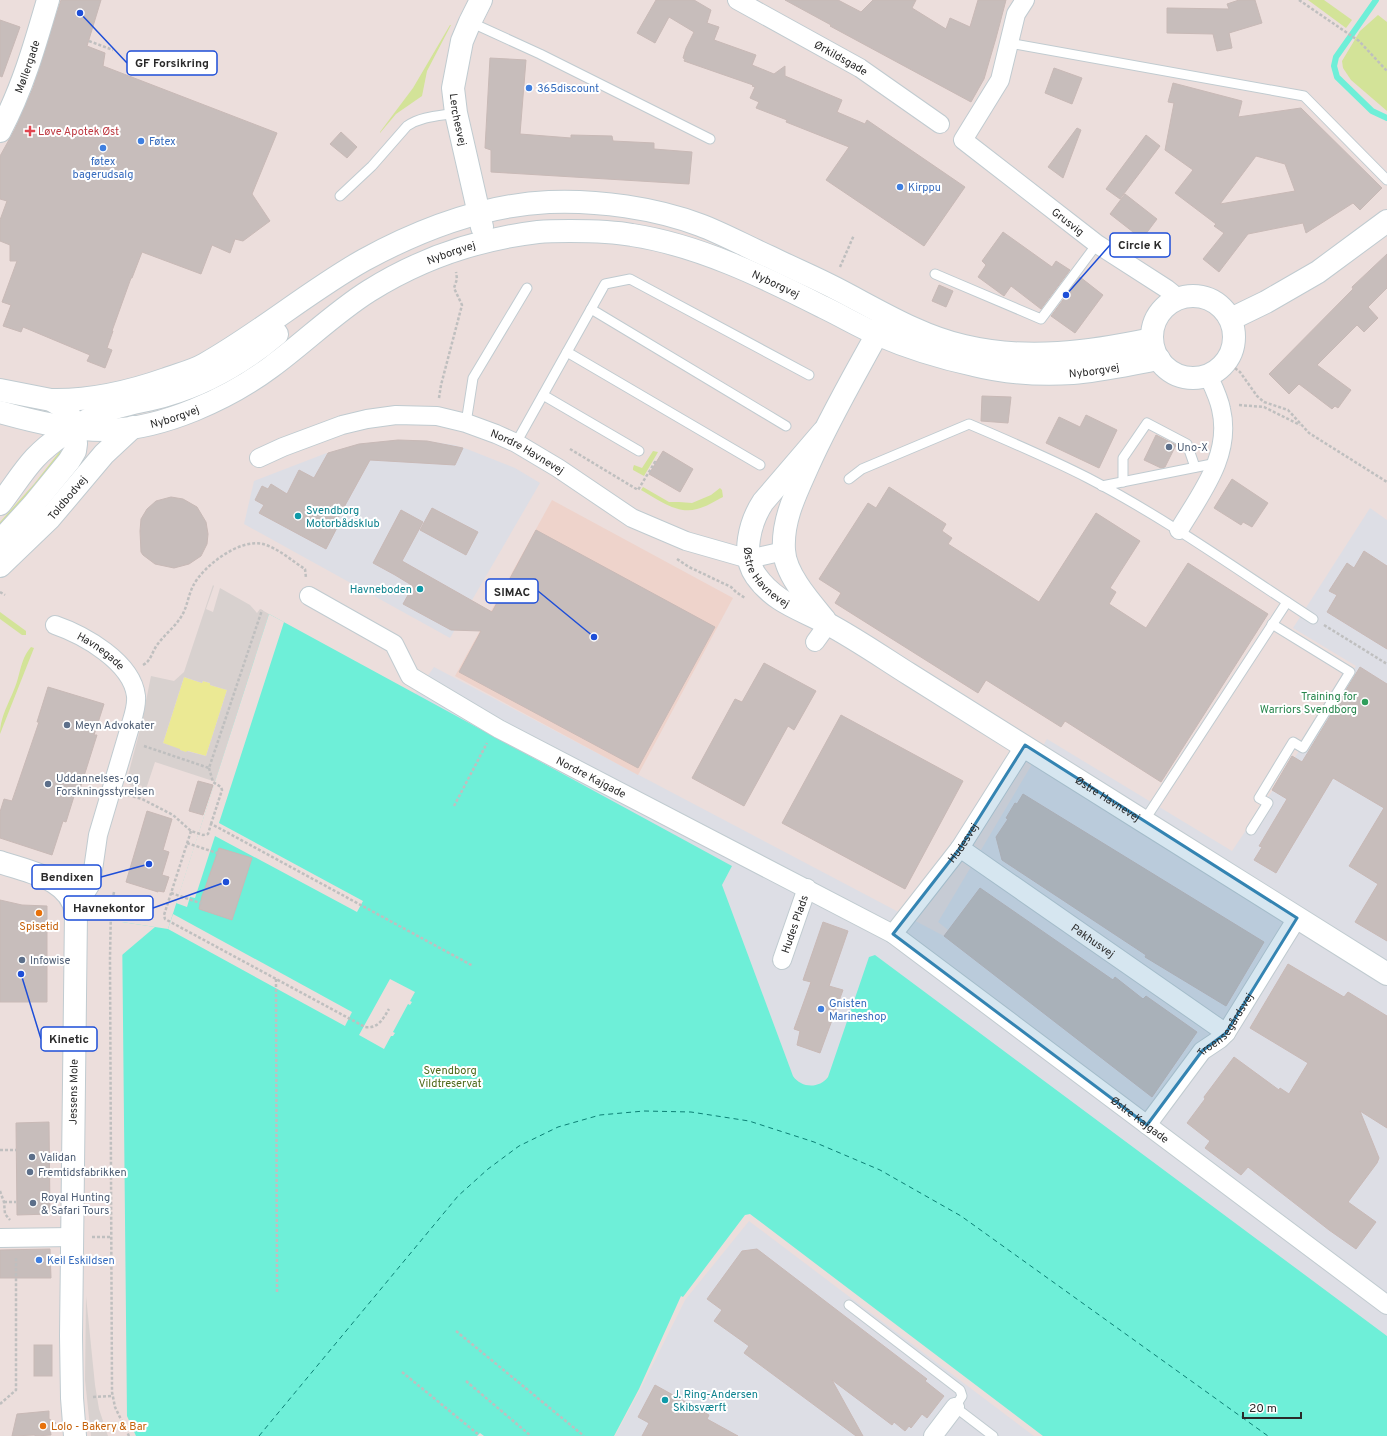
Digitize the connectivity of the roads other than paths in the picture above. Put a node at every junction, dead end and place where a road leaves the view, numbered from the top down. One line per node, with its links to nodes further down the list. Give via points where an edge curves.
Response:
1 (48, 0): 9 (street, Møllergade, via 33,51)
2 (481, 0): 5 (street, Lerchesvej)
3 (737, 0): 8 (street, Ørkildsgade, via 860,68)
4 (1025, 0): 6 (street, via 1016,14)
5 (470, 22): 7 (street, Lerchesvej, via 462,42 453,88); 10 (lane)
6 (1009, 43): 11 (lane, via 1304,96); 16 (street, Grusvig, via 1000,80 963,140)
7 (456, 114): 12 (lane, via 424,118 407,126 372,166); 13 (street, Lerchesvej)
8 (940, 124)
9 (0, 131)
10 (710, 139)
11 (1387, 180)
12 (340, 196)
13 (479, 212): 15 (street, Lerchesvej); 18 (street, Nyborgvej, via 413,236); 22 (street, Nyborgvej, via 524,204 575,202 628,207 658,213 701,225)
14 (1387, 221): 23 (street, via 1318,272)
15 (486, 241): 24 (street, Nyborgvej, via 544,232 595,231 635,235 678,245 726,262 823,306); 37 (street, Nyborgvej, via 431,260 387,280 361,297 270,368 218,399 179,415)
16 (1097, 244): 17 (lane, via 1042,319); 20 (street, Grusvig, via 1167,289)
17 (935, 274)
18 (341, 275): 32 (street, Nyborgvej, via 202,366 114,394 83,400); 38 (street, Nyborgvej, via 266,343 228,369 185,389 98,414)
19 (527, 288): 34 (lane, via 473,378)
20 (1175, 299): 23 (street, via 1191,296 1207,298 1217,302); 25 (street, via 1165,306 1158,316 1153,327)
21 (591, 309): 26 (lane); 28 (lane, via 605,284 630,279); 36 (lane)
22 (886, 314): 24 (street, Østre Havnevej); 25 (street, Nyborgvej, via 923,332 960,345 1010,353 1072,353)
23 (1231, 319): 29 (street, via 1235,340 1232,352 1227,362)
24 (877, 334): 27 (street, Nyborgvej, via 975,366 1024,373 1074,373); 39 (street, Østre Havnevej)
25 (1152, 339): 27 (street)
26 (567, 352): 31 (lane); 45 (lane)
27 (1159, 359): 29 (street, via 1175,374 1197,378)
28 (808, 375)
29 (1208, 375): 44 (street, via 1221,409 1224,430 1224,441)
30 (0, 390): 32 (street)
31 (543, 395): 40 (lane); 41 (lane)
32 (51, 400): 38 (street, via 64,408)
33 (0, 412): 35 (street)
34 (466, 423): 40 (street, Nordre Havnevej); 43 (street, Nordre Havnevej, via 437,416 396,415 367,419 342,425)
35 (44, 424): 38 (street); 42 (street)
36 (786, 426)
37 (133, 427): 38 (street, Nyborgvej, via 108,430); 55 (street, Toldbodvej, via 104,454 50,518)
38 (75, 428): 42 (street); 52 (street, Toldbodvej, via 75,451 69,461)
39 (823, 432): 53 (street, Østre Havnevej, via 790,508); 54 (street, Østre Havnevej, via 757,512 750,532)
40 (516, 443): 54 (street, Nordre Havnevej, via 632,518 686,540)
41 (639, 451)
42 (35, 458): 50 (street)
43 (258, 458)
44 (1217, 463): 46 (lane); 51 (street)
45 (760, 465)
46 (1195, 467): 48 (lane); 48 (lane, via 1187,444 1147,423 1123,458)
47 (849, 479): 49 (lane, via 862,469 969,424 1041,455)
48 (1122, 482): 49 (lane)
49 (1102, 486): 51 (lane)
50 (0, 504)
51 (1179, 530): 57 (lane)
52 (0, 541)
53 (784, 551): 54 (street, Nordre Havnevej); 59 (street, Østre Havnevej, via 792,576)
54 (749, 559): 59 (street, Østre Havnevej, via 755,575 775,596)
55 (0, 566)
56 (309, 596): 68 (street, Nordre Kajgade, via 394,644 410,676 499,729)
57 (1287, 602): 58 (lane); 60 (lane)
58 (1314, 619)
59 (828, 624): 62 (street); 63 (street, Østre Havnevej)
60 (1272, 624): 64 (lane); 65 (lane, via 1350,672 1303,748 1293,742 1259,798 1268,803)
61 (55, 625): 69 (street, Havnegade, via 74,632 115,660 131,682 136,703 98,835 91,884 86,892)
62 (815, 642)
63 (1025, 745): 64 (street, Østre Havnevej); 66 (street, Hudesvej)
64 (1144, 821): 70 (street, Østre Havnevej)
65 (1251, 830)
66 (960, 848): 71 (street, Hudesvej); 74 (street, Pakhusvej)
67 (0, 862): 69 (street, via 52,881)
68 (807, 888): 71 (street, Nordre Kajgade); 72 (street, Hudes Plads)
69 (73, 899): 76 (street, Jessens Mole, via 76,928)
70 (1297, 918): 73 (street, Østre Havnevej); 74 (street, Troensegårdsvej)
71 (893, 934): 75 (street, Østre Kajgade)
72 (782, 960)
73 (1387, 974)
74 (1226, 1033): 75 (street, Troensegårdsvej, via 1202,1051)
75 (1146, 1125): 79 (street, Østre Kajgade)
76 (72, 1237): 77 (street); 81 (street, Jessens Mole, via 72,1398)
77 (8, 1238)
78 (849, 1305): 80 (lane, via 960,1390 962,1396)
79 (1387, 1305)
80 (955, 1407): 82 (street); 83 (lane)
81 (75, 1436)
82 (933, 1436)
83 (993, 1436)

